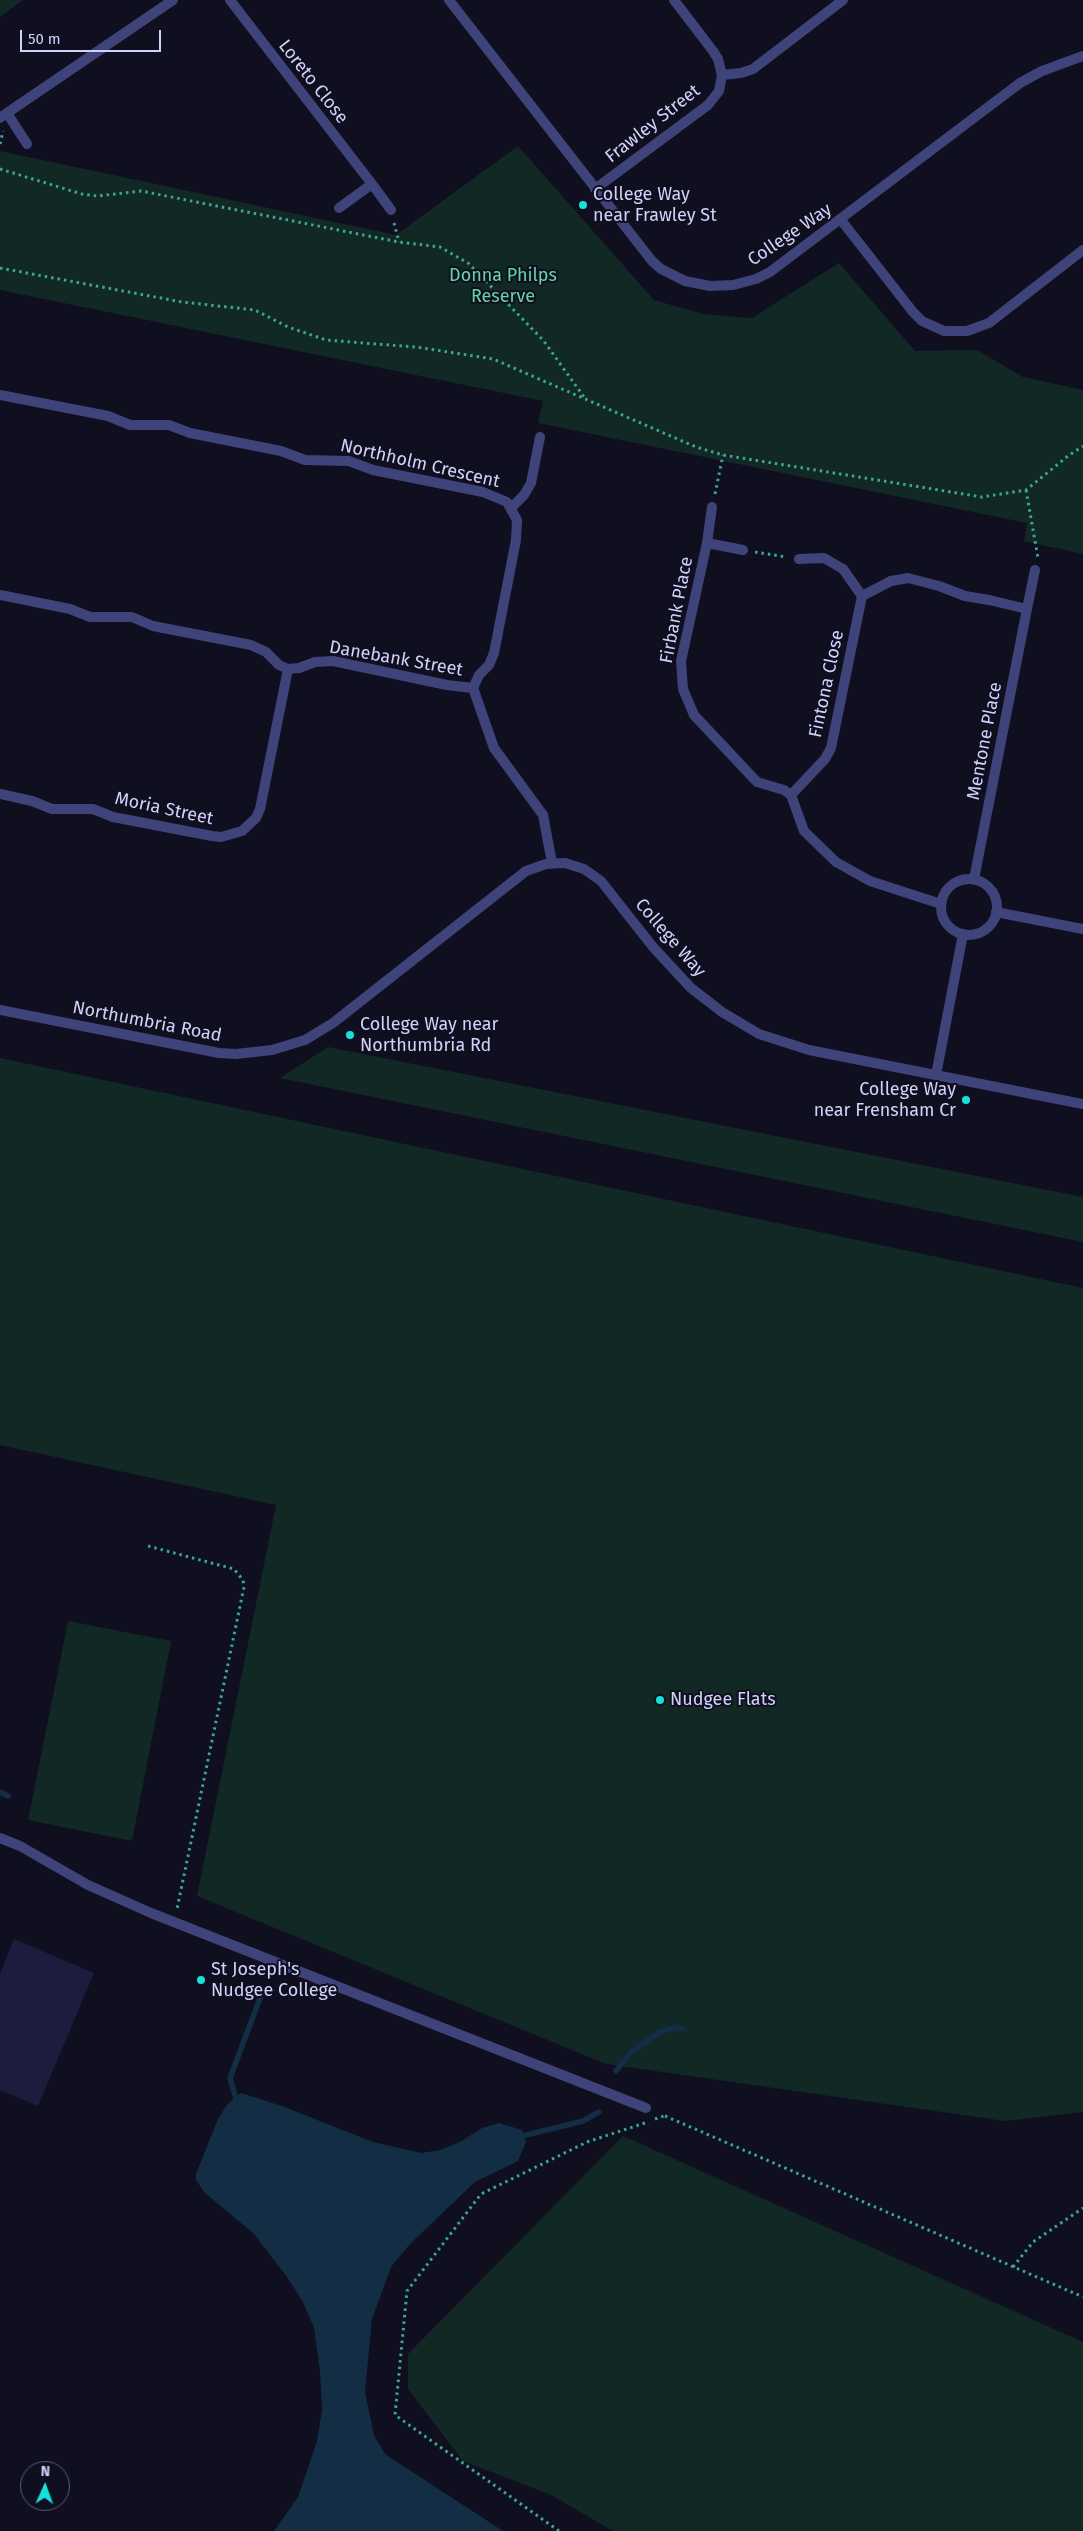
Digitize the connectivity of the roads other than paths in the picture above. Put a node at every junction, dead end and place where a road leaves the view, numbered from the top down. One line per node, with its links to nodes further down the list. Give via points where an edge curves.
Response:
1 (173, 0): 8 (street)
2 (230, 0): 10 (street, Loreto Close)
3 (449, 0): 11 (street, College Way)
4 (674, 0): 7 (street, via 713,51)
5 (843, 0): 7 (street, via 753,69)
6 (1083, 56): 14 (street, College Way, via 1020,83)
7 (722, 75): 11 (street, Frawley Street, via 718,91 708,104)
8 (3, 116): 9 (street)
9 (27, 144)
10 (372, 184): 12 (street); 13 (street, Loreto Close)
11 (595, 189): 14 (street, College Way, via 657,265 685,281 710,286 756,279 782,264)
12 (339, 208)
13 (391, 210)
14 (841, 220): 15 (street, via 922,322 944,331 967,331 989,323)
15 (1083, 250)
16 (0, 395): 18 (street, Northholm Crescent, via 108,416 130,425 169,425 190,433 281,451 305,460 349,461 373,470 493,495)
17 (540, 437): 18 (street, via 531,483)
18 (512, 507): 28 (street, Northholm Crescent, via 517,520 516,540 494,653)
19 (712, 507): 20 (street, Firbank Place)
20 (707, 543): 21 (street, Firbank Place); 30 (street, Firbank Place, via 681,661 683,689 694,714 749,775 763,785)
21 (744, 550)
22 (799, 559): 25 (street, via 824,558 843,569)
23 (1035, 570): 26 (street, Mentone Place)
24 (0, 595): 27 (street, via 70,609 90,617 132,617 153,626 251,645)
25 (862, 596): 26 (street, via 891,581 908,578 965,596); 30 (street, Fintona Close, via 831,748 825,759)
26 (1027, 609): 32 (street, Mentone Place)
27 (288, 669): 28 (street, Danebank Street, via 333,661); 29 (street, Moria Street, via 260,809 256,818 242,831 222,837 212,836 113,817 93,809 52,810 32,801)
28 (473, 688): 31 (street, via 494,748 543,815)
29 (0, 794)
30 (790, 795): 33 (street, via 804,831 836,862 870,881)
31 (552, 863): 38 (street, College Way, via 533,868 520,876 333,1023); 39 (street, College Way, via 584,869 601,881 690,988 739,1024 780,1042 809,1050)
32 (974, 879): 33 (street, via 956,881 943,895); 34 (street, via 989,888 996,903)
33 (941, 904): 36 (street, via 948,926)
34 (996, 912): 35 (street); 36 (street, via 981,932)
35 (1083, 929)
36 (963, 934): 39 (street)
37 (0, 1010): 38 (street, Northumbria Road, via 219,1053 253,1053)
38 (288, 1046)
39 (936, 1075): 40 (street, College Way)
40 (1083, 1104)
41 (0, 1838): 42 (street, via 88,1885 172,1921)
42 (646, 2108)

